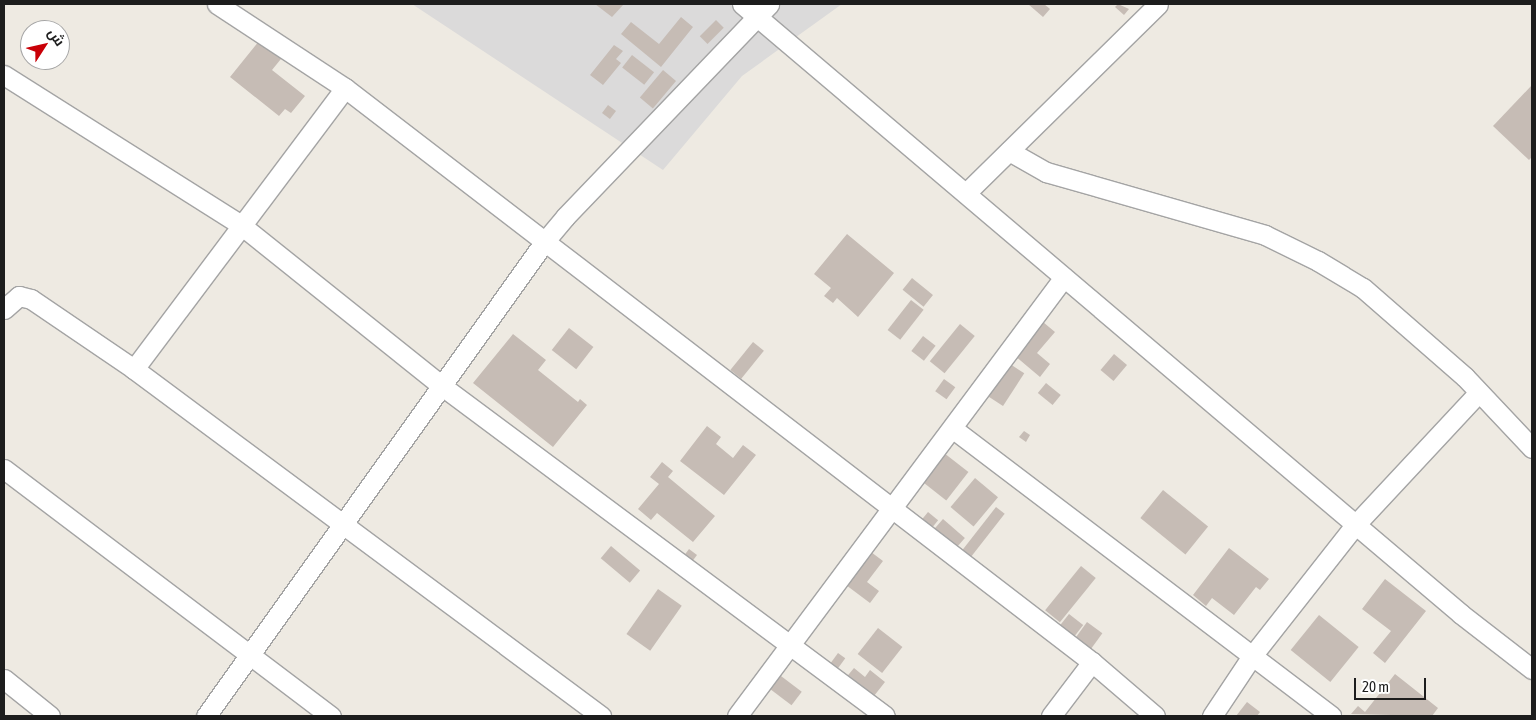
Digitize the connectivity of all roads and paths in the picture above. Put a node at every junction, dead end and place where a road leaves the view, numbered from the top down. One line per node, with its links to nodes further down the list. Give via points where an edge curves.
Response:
1 (217, 4): 6 (street)
2 (742, 4): 4 (street)
3 (1158, 4): 7 (street)
4 (763, 10): 8 (street); 10 (street, via 565,217)
5 (4, 74): 9 (street)
6 (345, 88): 9 (street); 10 (street)
7 (1009, 151): 8 (street); 15 (street, via 1046,172 1265,235 1318,261 1363,288)
8 (966, 193): 11 (street)
9 (241, 225): 13 (street); 14 (street)
10 (546, 242): 14 (street); 19 (street)
11 (1064, 277): 16 (street); 20 (street)
12 (4, 309): 13 (street, via 19,296 31,299)
13 (134, 369): 21 (street)
14 (442, 386): 21 (street); 22 (street)
15 (1479, 392): 17 (street); 20 (street)
16 (952, 428): 19 (street); 24 (street)
17 (1532, 448)
18 (4, 468): 23 (street)
19 (892, 508): 22 (street); 25 (street)
20 (1356, 524): 24 (street); 26 (street, via 1461,614)
21 (343, 527): 23 (street); 31 (street)
22 (790, 643): 32 (street); 33 (street)
23 (252, 655): 29 (street); 30 (street)
24 (1252, 656): 36 (street); 37 (street)
25 (1092, 662): 34 (street); 35 (street)
26 (1532, 669)
27 (4, 679): 28 (street)
28 (50, 716)
29 (206, 716)
30 (331, 716)
31 (601, 716)
32 (737, 716)
33 (885, 716)
34 (1052, 716)
35 (1155, 716)
36 (1212, 716)
37 (1331, 716)

